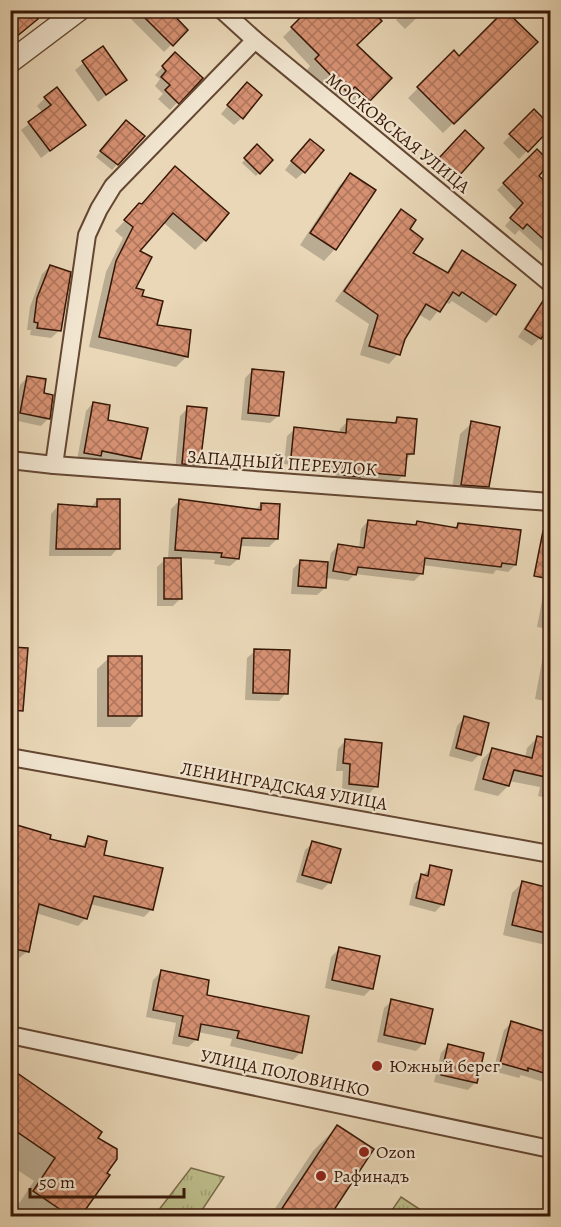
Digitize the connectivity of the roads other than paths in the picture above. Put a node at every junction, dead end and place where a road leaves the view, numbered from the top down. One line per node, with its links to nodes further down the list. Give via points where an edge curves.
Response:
1 (79, 10): 4 (street)
2 (222, 10): 3 (street, МОСКОВСКАЯ УЛИЦА)
3 (255, 40): 5 (street, МОСКОВСКАЯ УЛИЦА); 7 (street, via 113,186 99,209 87,235)
4 (10, 62)
5 (550, 283)
6 (10, 460): 7 (street, ЗАПАДНЫЙ ПЕРЕУЛОК)
7 (54, 465): 8 (street, ЗАПАДНЫЙ ПЕРЕУЛОК)
8 (550, 502)
9 (10, 757): 10 (street, ЛЕНИНГРАДСКАЯ УЛИЦА)
10 (550, 854)
11 (10, 1035): 12 (street, УЛИЦА ПОЛОВИНКО)
12 (550, 1149)

